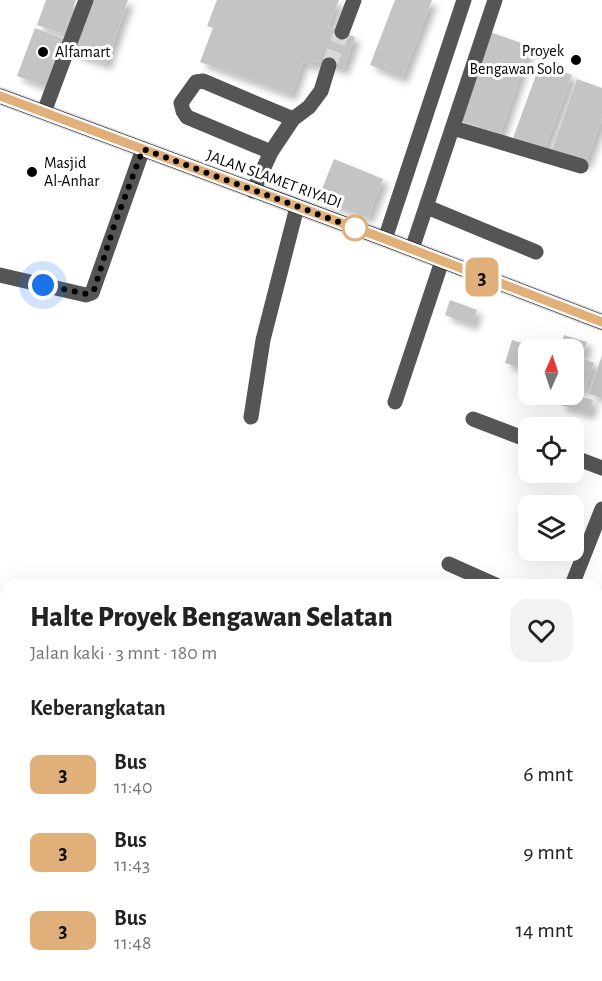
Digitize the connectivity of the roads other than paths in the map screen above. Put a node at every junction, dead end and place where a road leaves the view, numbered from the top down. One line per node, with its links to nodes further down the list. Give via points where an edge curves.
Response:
1 (86, 0): 8 (street)
2 (354, 0): 5 (street)
3 (464, 0): 17 (street)
4 (495, 0): 10 (street)
5 (342, 32)
6 (329, 65): 9 (street, via 321,92)
7 (0, 96): 8 (main road, JALAN SLAMET RIYADI)
8 (44, 112): 11 (main road, JALAN SLAMET RIYADI)
9 (293, 119): 12 (street); 12 (street, via 203,81 196,82 181,103 187,117)
10 (453, 128): 13 (street); 16 (street)
11 (143, 149): 14 (main road, JALAN SLAMET RIYADI); 21 (street, via 92,293)
12 (271, 152): 14 (street)
13 (581, 166)
14 (253, 191): 15 (main road, JALAN SLAMET RIYADI)
15 (297, 207): 17 (main road, JALAN SLAMET RIYADI); 24 (street, via 263,340)
16 (427, 207): 18 (street); 19 (street)
17 (385, 239): 18 (main road, JALAN SLAMET RIYADI)
18 (412, 249): 20 (main road, JALAN SLAMET RIYADI)
19 (536, 252)
20 (442, 261): 22 (main road, JALAN SLAMET RIYADI); 23 (street)
21 (0, 274)
22 (602, 322)
23 (395, 402)
24 (251, 417)
25 (473, 419): 26 (street)
26 (518, 436)
27 (584, 461): 28 (street)
28 (602, 468)
29 (602, 508): 32 (street)
30 (449, 564): 31 (street)
31 (480, 579)
32 (574, 579)

